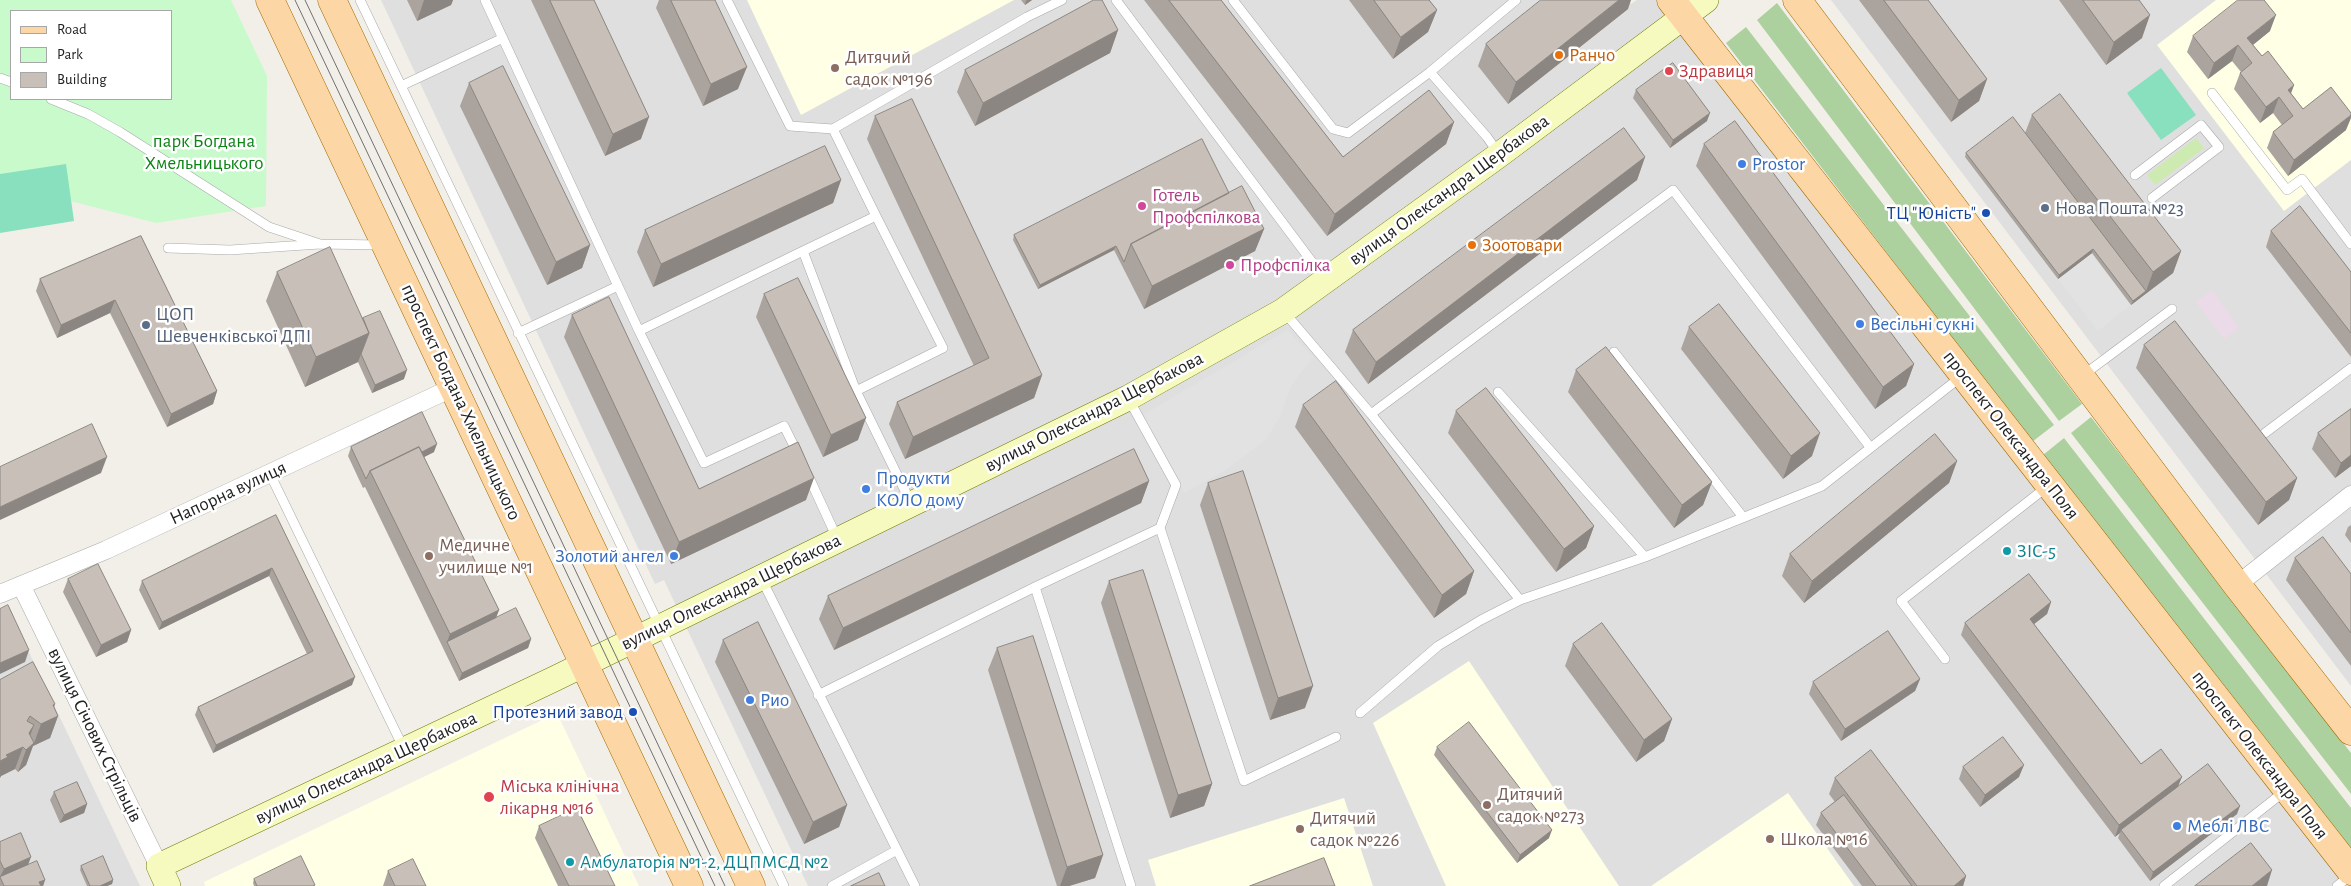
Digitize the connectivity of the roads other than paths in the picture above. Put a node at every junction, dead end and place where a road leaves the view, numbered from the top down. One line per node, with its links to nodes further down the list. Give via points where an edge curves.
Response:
1 (270, 0): 26 (main road, проспект Богдана Хмельницького)
2 (332, 0): 23 (main road)
3 (360, 0): 15 (lane)
4 (485, 0): 13 (lane)
5 (727, 0): 18 (lane, via 790,126)
6 (1062, 0): 18 (lane)
7 (1116, 0): 29 (lane)
8 (1233, 0): 14 (lane, via 1333,129 1348,133)
9 (1516, 0): 14 (lane)
10 (1706, 0): 12 (street, вулиця Олександра Щербакова)
11 (1798, 0): 38 (main road)
12 (1678, 8): 19 (street, вулиця Олександра Щербакова); 37 (main road, проспект Олександра Поля)
13 (503, 38): 15 (lane); 30 (lane)
14 (1430, 72): 19 (lane)
15 (401, 86): 23 (lane)
16 (2212, 93): 25 (lane, via 2287,190 2302,179)
17 (53, 100): 24 (lane, via 120,132 269,227)
18 (833, 129): 22 (lane)
19 (1499, 155): 29 (street, вулиця Олександра Щербакова)
20 (2135, 175): 21 (lane, via 2202,125 2219,147)
21 (2152, 198)
22 (876, 216): 28 (lane); 40 (lane, via 943,348)
23 (454, 229): 34 (lane); 61 (main road)
24 (320, 244): 26 (lane); 27 (lane, via 230,250)
25 (2351, 244)
26 (387, 245): 39 (main road, проспект Богдана Хмельницького)
27 (168, 248)
28 (803, 252): 33 (lane); 40 (lane)
29 (1326, 280): 32 (street, вулиця Олександра Щербакова)
30 (618, 286): 33 (lane); 34 (lane)
31 (2172, 309): 38 (lane)
32 (1283, 311): 42 (street, вулиця Олександра Щербакова); 43 (lane)
33 (639, 331): 52 (lane, via 704,463 784,426)
34 (518, 333): 60 (lane)
35 (1614, 352): 50 (lane)
36 (2351, 368): 44 (lane)
37 (1964, 374): 45 (lane); 47 (main road, проспект Олександра Поля)
38 (2082, 376): 56 (main road)
39 (454, 387): 46 (street, Напорна вулиця); 63 (main road, проспект Богдана Хмельницького)
40 (856, 391): 49 (lane)
41 (1498, 392): 53 (lane)
42 (1128, 398): 49 (street, вулиця Олександра Щербакова); 51 (lane, via 1176,485)
43 (1371, 414): 45 (lane, via 1673,190); 59 (lane)
44 (2266, 433)
45 (1870, 447): 50 (lane, via 1822,486)
46 (270, 474): 55 (street, Напорна вулиця, via 106,550); 68 (lane)
47 (2049, 486): 62 (lane, via 1901,601); 69 (main road, проспект Олександра Поля)
48 (2351, 494): 56 (street)
49 (912, 505): 52 (street, вулиця Олександра Щербакова)
50 (1743, 517): 53 (lane)
51 (1160, 528): 57 (lane); 67 (lane, via 1244,781)
52 (838, 541): 54 (street, вулиця Олександра Щербакова)
53 (1646, 557): 59 (lane)
54 (761, 578): 60 (street, вулиця Олександра Щербакова); 64 (lane)
55 (21, 585): 58 (street, Напорна вулиця); 73 (street, вулиця Січових Стрільців)
56 (2237, 585): 66 (main road)
57 (1035, 587): 64 (lane); 79 (lane)
58 (0, 594)
59 (1520, 600): 65 (lane, via 1438,646)
60 (659, 627): 61 (street, вулиця Олександра Щербакова); 76 (lane)
61 (633, 638): 63 (street, вулиця Олександра Щербакова); 75 (main road)
62 (1945, 659)
63 (584, 664): 68 (street, вулиця Олександра Щербакова); 74 (main road, проспект Богдана Хмельницького)
64 (818, 695): 70 (lane)
65 (1360, 713)
66 (2351, 732)
67 (1336, 737)
68 (404, 749): 73 (street, вулиця Олександра Щербакова)
69 (2287, 789): 71 (main road, проспект Олександра Поля); 80 (lane)
70 (897, 850): 77 (lane); 78 (lane)
71 (2351, 871)
72 (2351, 875): 81 (lane)
73 (163, 876)
74 (689, 886)
75 (751, 886)
76 (784, 886)
77 (832, 886)
78 (915, 886)
79 (1131, 886)
80 (2164, 886)
81 (2337, 886)

